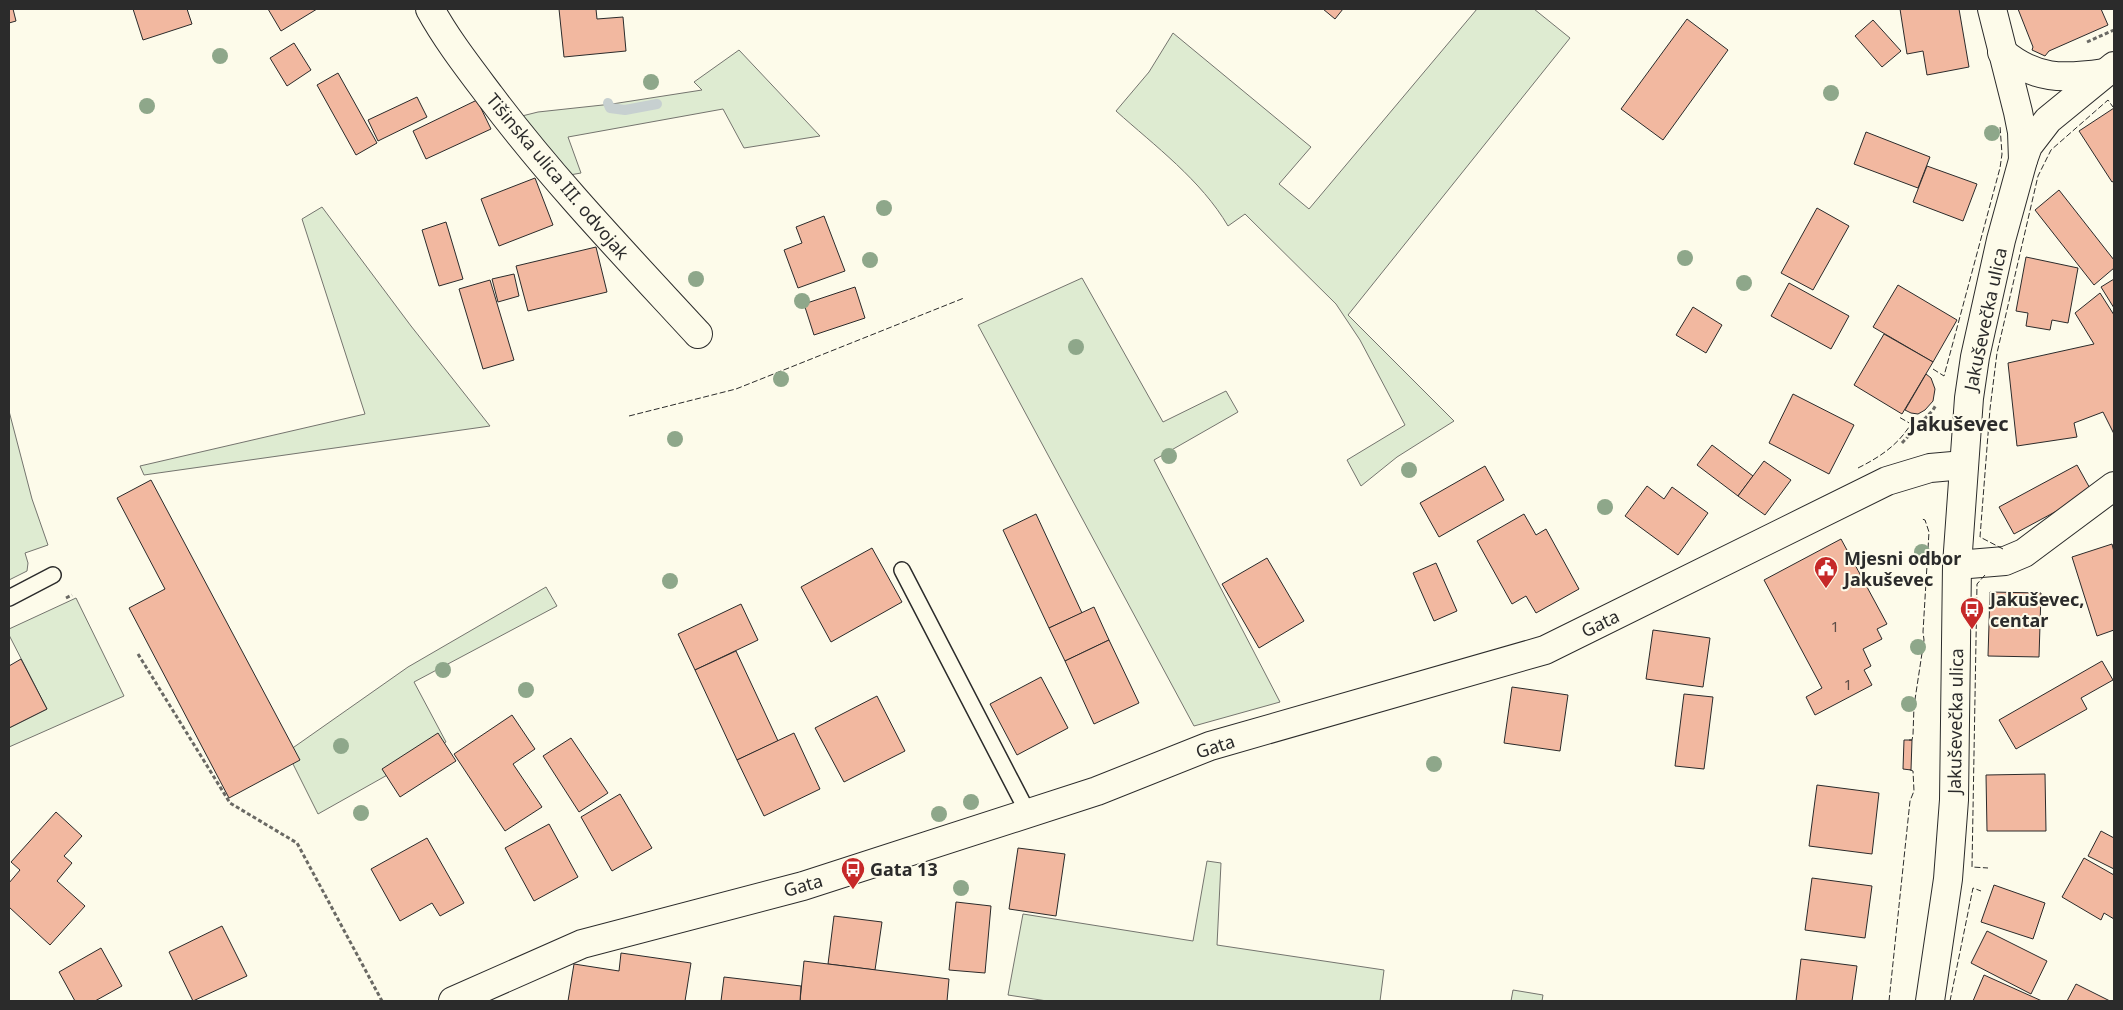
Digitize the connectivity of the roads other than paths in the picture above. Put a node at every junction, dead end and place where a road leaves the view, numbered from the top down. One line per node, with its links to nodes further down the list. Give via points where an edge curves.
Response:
1 (430, 9): 6 (street, Tišinska ulica III. odvojak, via 444,35 516,131)
2 (1992, 9): 3 (street)
3 (2002, 52): 4 (street, via 2027,70 2046,75 2066,77); 5 (street, via 2022,132)
4 (2109, 70): 5 (street, Jakuševečka ulica, via 2048,120 2032,140)
5 (2023, 160): 7 (street, Jakuševečka ulica, via 1975,357)
6 (698, 334)
7 (1964, 465): 9 (street, Jakuševečka ulica); 13 (street, Gata, via 1930,468 1887,481 1545,650 1210,746 1097,791)
8 (2114, 486): 9 (street, via 2024,553 2005,561)
9 (1957, 565): 15 (street, Jakuševečka ulica, via 1954,800 1948,879)
10 (902, 570): 13 (lane)
11 (53, 575): 12 (lane)
12 (9, 598)
13 (1028, 812): 14 (street, Gata, via 803,886 582,944)
14 (453, 1001)
15 (1930, 1001)

